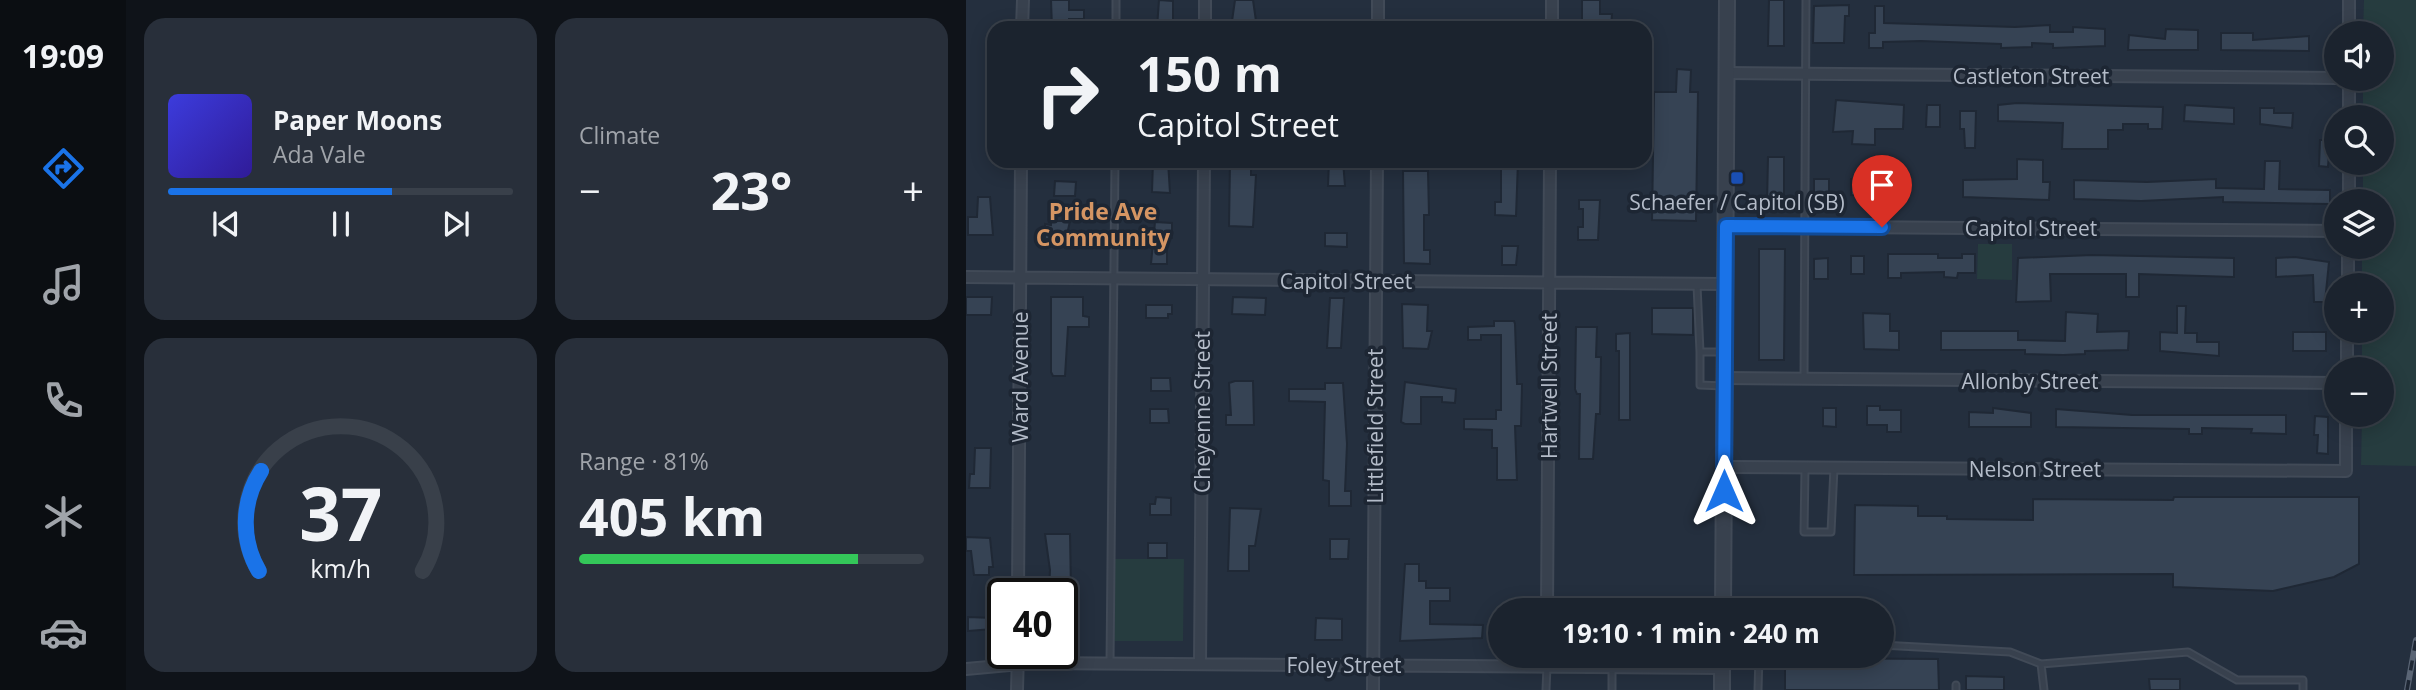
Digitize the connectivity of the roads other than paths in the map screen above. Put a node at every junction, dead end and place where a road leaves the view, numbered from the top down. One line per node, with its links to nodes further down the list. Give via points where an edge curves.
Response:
1 (1023, 0): 9 (street)
2 (1116, 0): 10 (lane)
3 (1205, 0): 11 (street)
4 (1378, 0): 12 (street)
5 (1552, 0): 13 (street)
6 (1727, 0): 15 (street)
7 (1806, 0): 16 (lane)
8 (2349, 0): 14 (street)
9 (1022, 21)
10 (1116, 21)
11 (1205, 21)
12 (1378, 21)
13 (1552, 21)
14 (2349, 21)
15 (1727, 73): 16 (street, Castleton Street); 23 (street)
16 (1805, 74): 17 (street, Castleton Street); 24 (lane)
17 (2324, 78)
18 (1021, 168): 27 (street, Ward Avenue)
19 (1115, 168): 28 (lane)
20 (1204, 168): 29 (street, Cheyenne Street)
21 (1377, 168): 30 (street, Littlefield Street)
22 (1550, 168): 31 (street, Hartwell Street)
23 (1726, 226): 24 (street, Capitol Street); 33 (street)
24 (1804, 226): 25 (street, Capitol Street); 36 (lane)
25 (2324, 231)
26 (966, 278): 27 (street, Capitol Street)
27 (1020, 278): 28 (street, Capitol Street); 43 (street, Ward Avenue)
28 (1113, 279): 29 (street, Capitol Street); 49 (lane)
29 (1203, 280): 30 (street, Capitol Street); 50 (street, Cheyenne Street)
30 (1376, 281): 31 (street, Capitol Street); 53 (street, Littlefield Street)
31 (1549, 282): 32 (street, Capitol Street); 44 (street, Hartwell Street)
32 (1697, 284): 33 (street, Capitol Street); 34 (lane)
33 (1725, 284): 35 (street)
34 (1700, 352): 35 (lane); 37 (lane, via 1700,385)
35 (1725, 352): 37 (street)
36 (1804, 379): 37 (street, Allonby Street); 38 (street, Allonby Street)
37 (1724, 382): 40 (street)
38 (2324, 383)
39 (2346, 427): 42 (street, Nelson Street, via 2346,471)
40 (1724, 467): 41 (street, Nelson Street); 45 (street)
41 (1805, 468): 42 (street, Nelson Street); 42 (lane, via 1804,532 1831,532)
42 (1834, 468)
43 (1018, 578)
44 (1547, 598)
45 (1723, 598)
46 (1894, 646): 51 (lane, via 2010,652)
47 (1078, 662): 49 (street, Foley Street)
48 (1488, 662): 53 (street, Foley Street)
49 (1110, 663): 50 (street, Foley Street)
50 (1200, 664): 53 (street, Foley Street)
51 (2041, 664): 66 (lane); 67 (lane, via 2188,652 2237,680 2303,680)
52 (987, 665): 58 (street, Foley Street)
53 (1373, 665): 61 (street, Littlefield Street)
54 (1547, 668): 62 (lane)
55 (1612, 668): 63 (lane)
56 (1722, 668): 64 (street)
57 (1759, 668): 65 (lane)
58 (966, 669)
59 (1018, 669): 60 (street)
60 (1017, 690)
61 (1373, 690)
62 (1546, 690)
63 (1612, 690)
64 (1722, 690)
65 (1758, 690)
66 (2044, 690)
67 (2303, 690)

